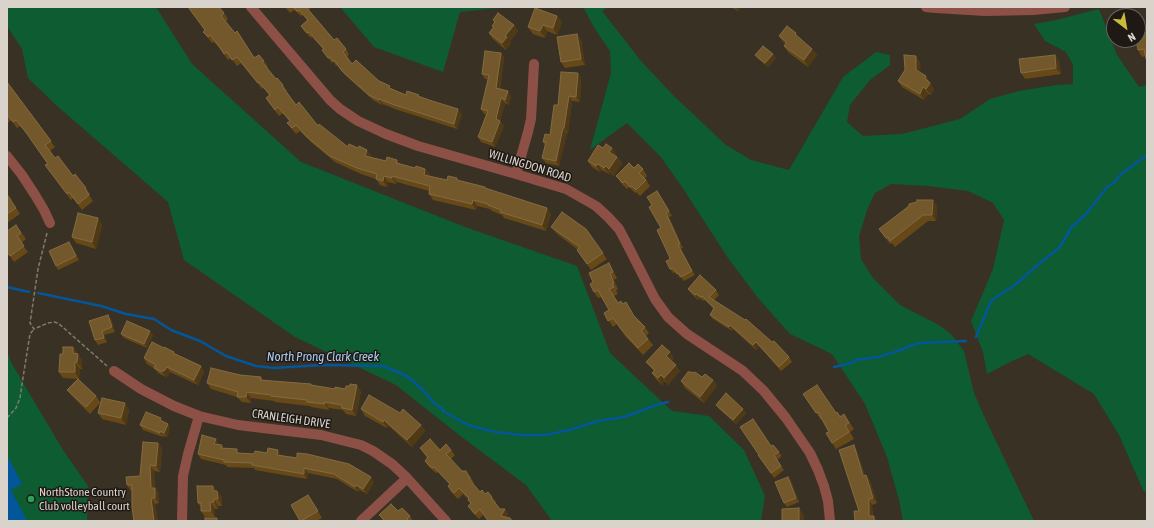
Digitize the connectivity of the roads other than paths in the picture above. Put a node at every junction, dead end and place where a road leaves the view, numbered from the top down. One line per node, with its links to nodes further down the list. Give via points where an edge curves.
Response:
1 (251, 7): 6 (street, WILLINGDON ROAD, via 330,100 358,121 418,146)
2 (926, 7): 3 (street, via 985,10)
3 (1065, 7)
4 (534, 64): 6 (street, via 531,119)
5 (7, 156): 7 (street, via 22,174)
6 (516, 174): 14 (street, WILLINGDON ROAD, via 566,189 596,206 619,229 655,299 668,317 687,334 743,371 786,418 810,453 818,470 828,501)
7 (50, 223)
8 (114, 371): 9 (street, CRANLEIGH DRIVE, via 141,389)
9 (199, 416): 10 (street, CRANLEIGH DRIVE, via 238,425 321,435 362,445 392,464); 11 (street, via 183,476)
10 (407, 478): 12 (street); 13 (street, CRANLEIGH DRIVE)
11 (182, 521)
12 (361, 521)
13 (446, 521)
14 (830, 521)

